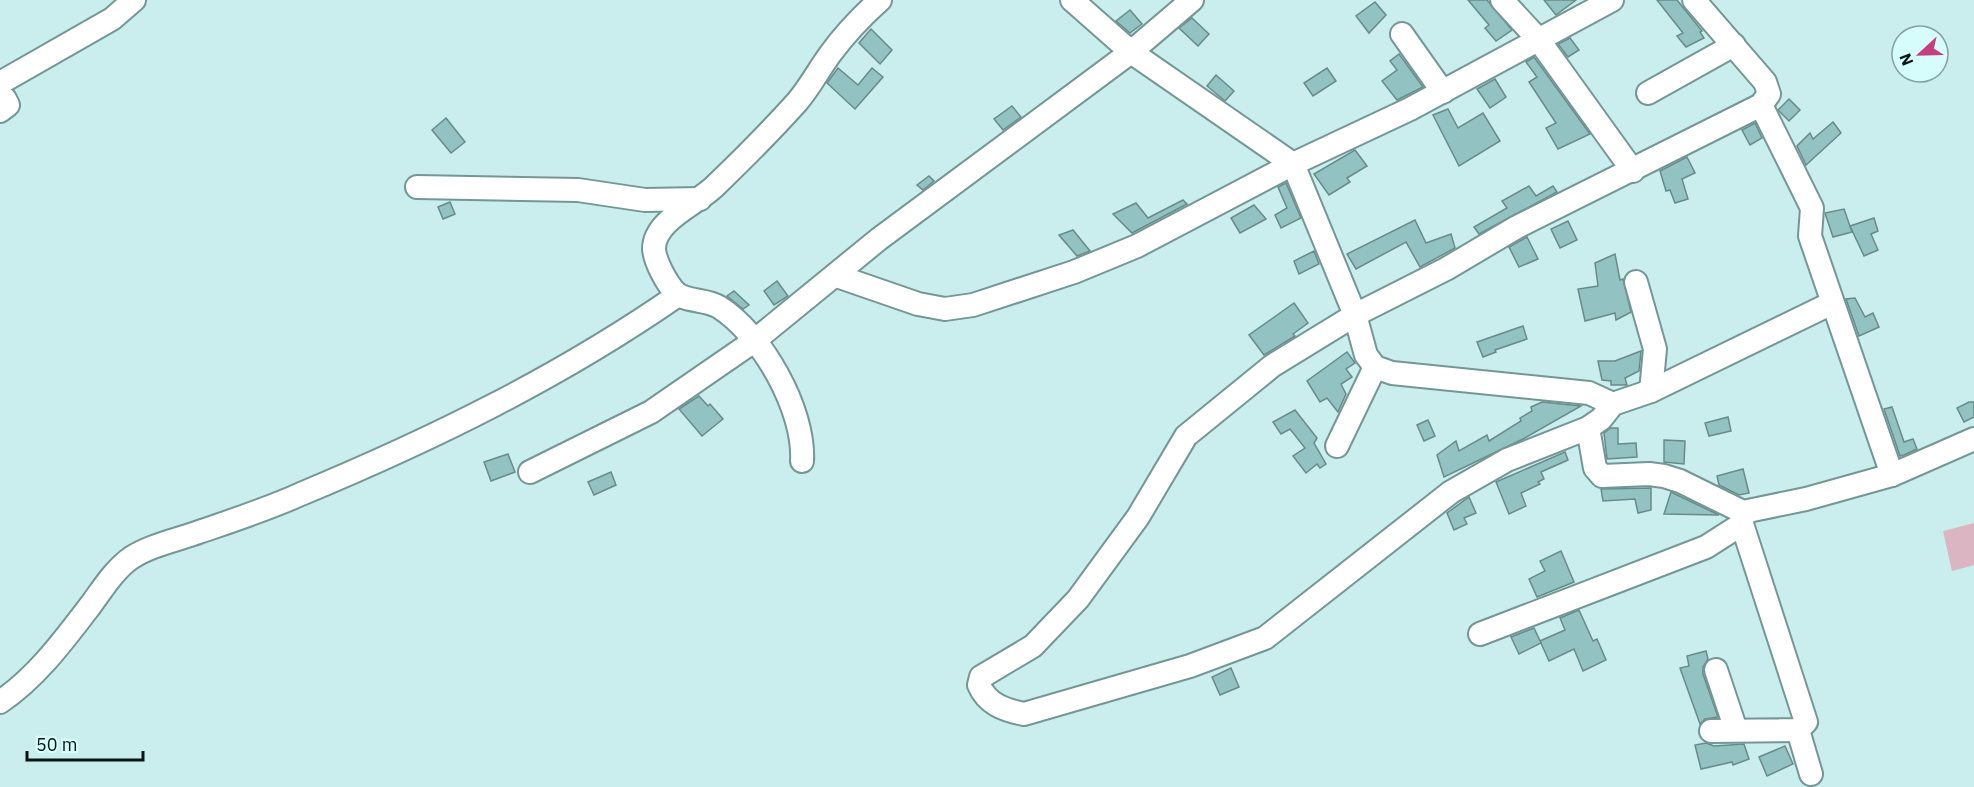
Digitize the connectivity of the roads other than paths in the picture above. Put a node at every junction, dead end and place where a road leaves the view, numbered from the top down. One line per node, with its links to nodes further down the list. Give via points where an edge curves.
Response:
1 (134, 0): 12 (street, via 112,19)
2 (880, 0): 21 (street, via 830,54 798,101)
3 (1072, 0): 11 (street)
4 (1192, 0): 11 (street)
5 (1502, 0): 9 (street)
6 (1612, 0): 9 (street)
7 (1694, 0): 10 (street)
8 (1402, 34): 13 (street)
9 (1538, 39): 13 (street); 19 (street)
10 (1734, 45): 14 (street); 16 (street, via 1769,89)
11 (1131, 52): 18 (street); 22 (street, via 879,239)
12 (0, 83)
13 (1443, 92): 18 (street)
14 (1648, 93)
15 (0, 100): 17 (street, via 5,99 8,105)
16 (1761, 105): 19 (street); 25 (street, via 1812,208 1810,236)
17 (0, 111)
18 (1293, 164): 22 (street, via 1137,246 1074,272 973,305 945,309 918,304); 26 (street)
19 (1633, 171): 26 (street, via 1517,227 1446,269)
20 (417, 187): 21 (street, via 578,190 645,200)
21 (702, 198): 24 (street, via 664,225 655,239 654,252)
22 (837, 276): 27 (street)
23 (1636, 282): 29 (street, via 1655,349)
24 (678, 295): 27 (street, via 720,308); 40 (street, via 613,340 553,374 395,455 262,511 153,547 132,558 118,569 61,644)
25 (1832, 303): 29 (street); 36 (street)
26 (1354, 315): 28 (street, via 1366,355); 31 (street, via 1272,366 1186,436 1138,517 1078,599 1033,646 979,679 986,699 1024,714 1190,666 1265,638 1451,492 1507,460)
27 (754, 341): 34 (street, via 783,385 800,423); 35 (street, via 651,412)
28 (1375, 367): 30 (street, via 1392,373 1589,393); 33 (street)
29 (1651, 390): 30 (street)
30 (1613, 404): 31 (street)
31 (1588, 428): 37 (street, via 1594,468 1602,476 1664,476 1680,481)
32 (1974, 439): 36 (street)
33 (1337, 446)
34 (802, 461)
35 (530, 472)
36 (1892, 475): 37 (street)
37 (1742, 518): 38 (street, via 1706,547); 42 (street, via 1806,716)
38 (1480, 634)
39 (1716, 670): 41 (street)
40 (0, 702)
41 (1736, 730): 42 (street); 43 (street)
42 (1798, 730): 44 (street)
43 (1711, 731)
44 (1811, 774)

